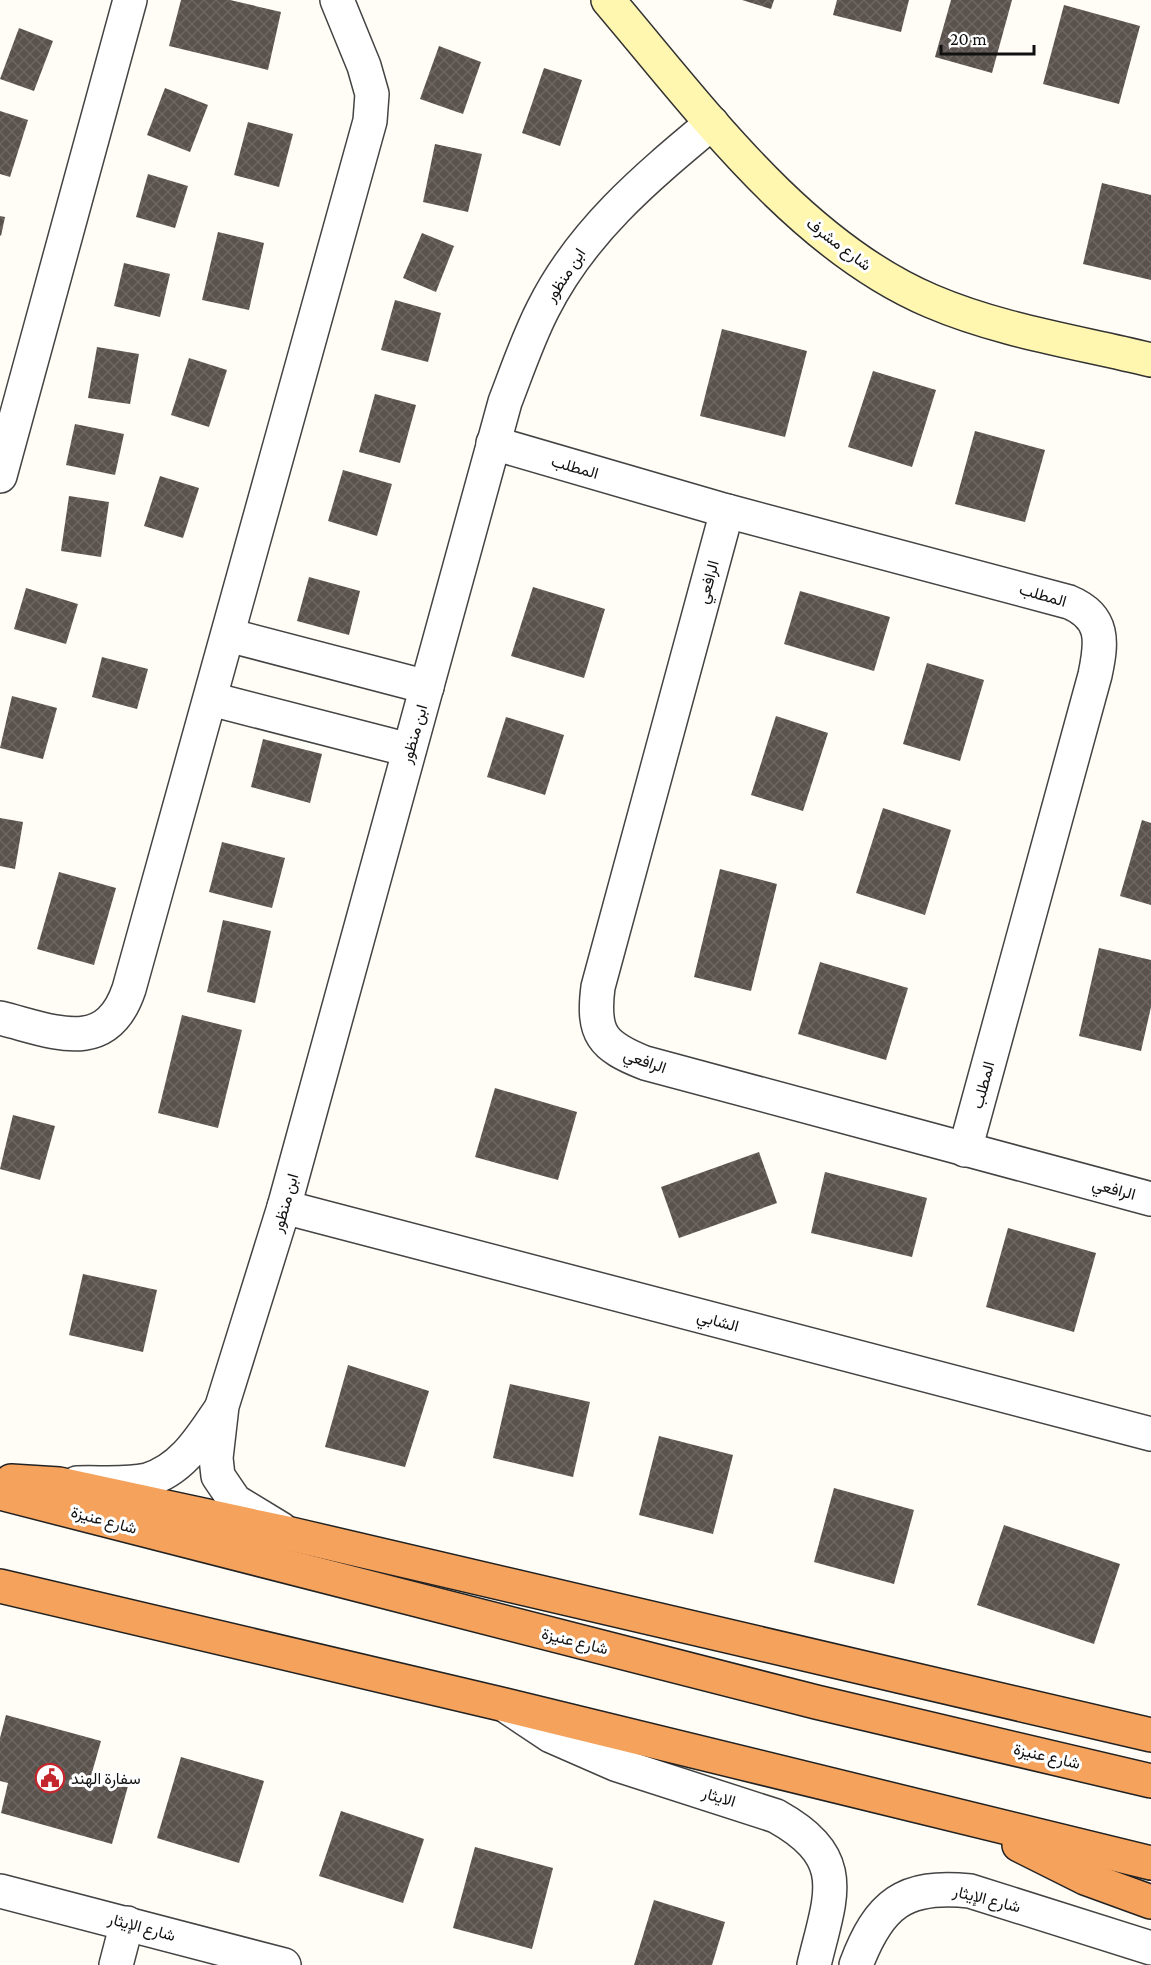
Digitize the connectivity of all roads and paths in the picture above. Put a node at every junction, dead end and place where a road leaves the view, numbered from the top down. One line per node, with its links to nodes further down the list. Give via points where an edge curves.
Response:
1 (130, 0): 7 (street)
2 (337, 0): 9 (street, via 367,75 372,94 369,121)
3 (608, 0): 4 (street, شارع مشرف)
4 (712, 123): 5 (street, شارع مشرف, via 806,221 897,285 974,317); 6 (street, ابن منظور, via 641,182 603,220 570,263 543,309 505,402)
5 (1151, 360)
6 (493, 443): 8 (street, المطلب); 10 (street, ابن منظور)
7 (0, 476)
8 (727, 511): 14 (street, الرافعي, via 598,987 594,1014 600,1035 618,1053 645,1063); 14 (street, المطلب, via 1069,602 1082,607 1095,621 1100,644 1095,675)
9 (228, 635): 10 (street); 11 (street)
10 (427, 687): 12 (street, ابن منظور)
11 (211, 699): 12 (street); 13 (street, via 122,1010 106,1026 87,1034 64,1034)
12 (409, 750): 16 (street, ابن منظور)
13 (0, 1018)
14 (965, 1150): 15 (street, الرافعي)
15 (1151, 1199)
16 (284, 1207): 17 (street, ابن منظور); 18 (street, الشابي)
17 (222, 1406): 20 (street, ابن منظور, via 192,1451 147,1480); 22 (street, ابن منظور, via 216,1458 218,1476 236,1501 260,1519)
18 (1151, 1434)
19 (0, 1480): 20 (highway)
20 (59, 1484): 22 (highway)
21 (0, 1493): 26 (highway, شارع عنيزة, via 805,1699)
22 (291, 1534): 25 (highway)
23 (0, 1586): 24 (highway)
24 (505, 1705): 27 (highway); 35 (street, الايثار, via 551,1736 615,1764 776,1816 816,1844 828,1865 830,1887)
25 (1151, 1735)
26 (1151, 1780)
27 (963, 1819): 28 (highway); 30 (highway, via 1085,1878)
28 (1151, 1863)
29 (0, 1891): 31 (street, شارع الإيثار)
30 (1151, 1902)
31 (127, 1923): 33 (street); 34 (street, شارع الإيثار)
32 (1151, 1948): 36 (street, شارع الإيثار, via 970,1891 940,1888 915,1893 884,1913 866,1938)
33 (116, 1965)
34 (285, 1965)
35 (814, 1965)
36 (856, 1965)

